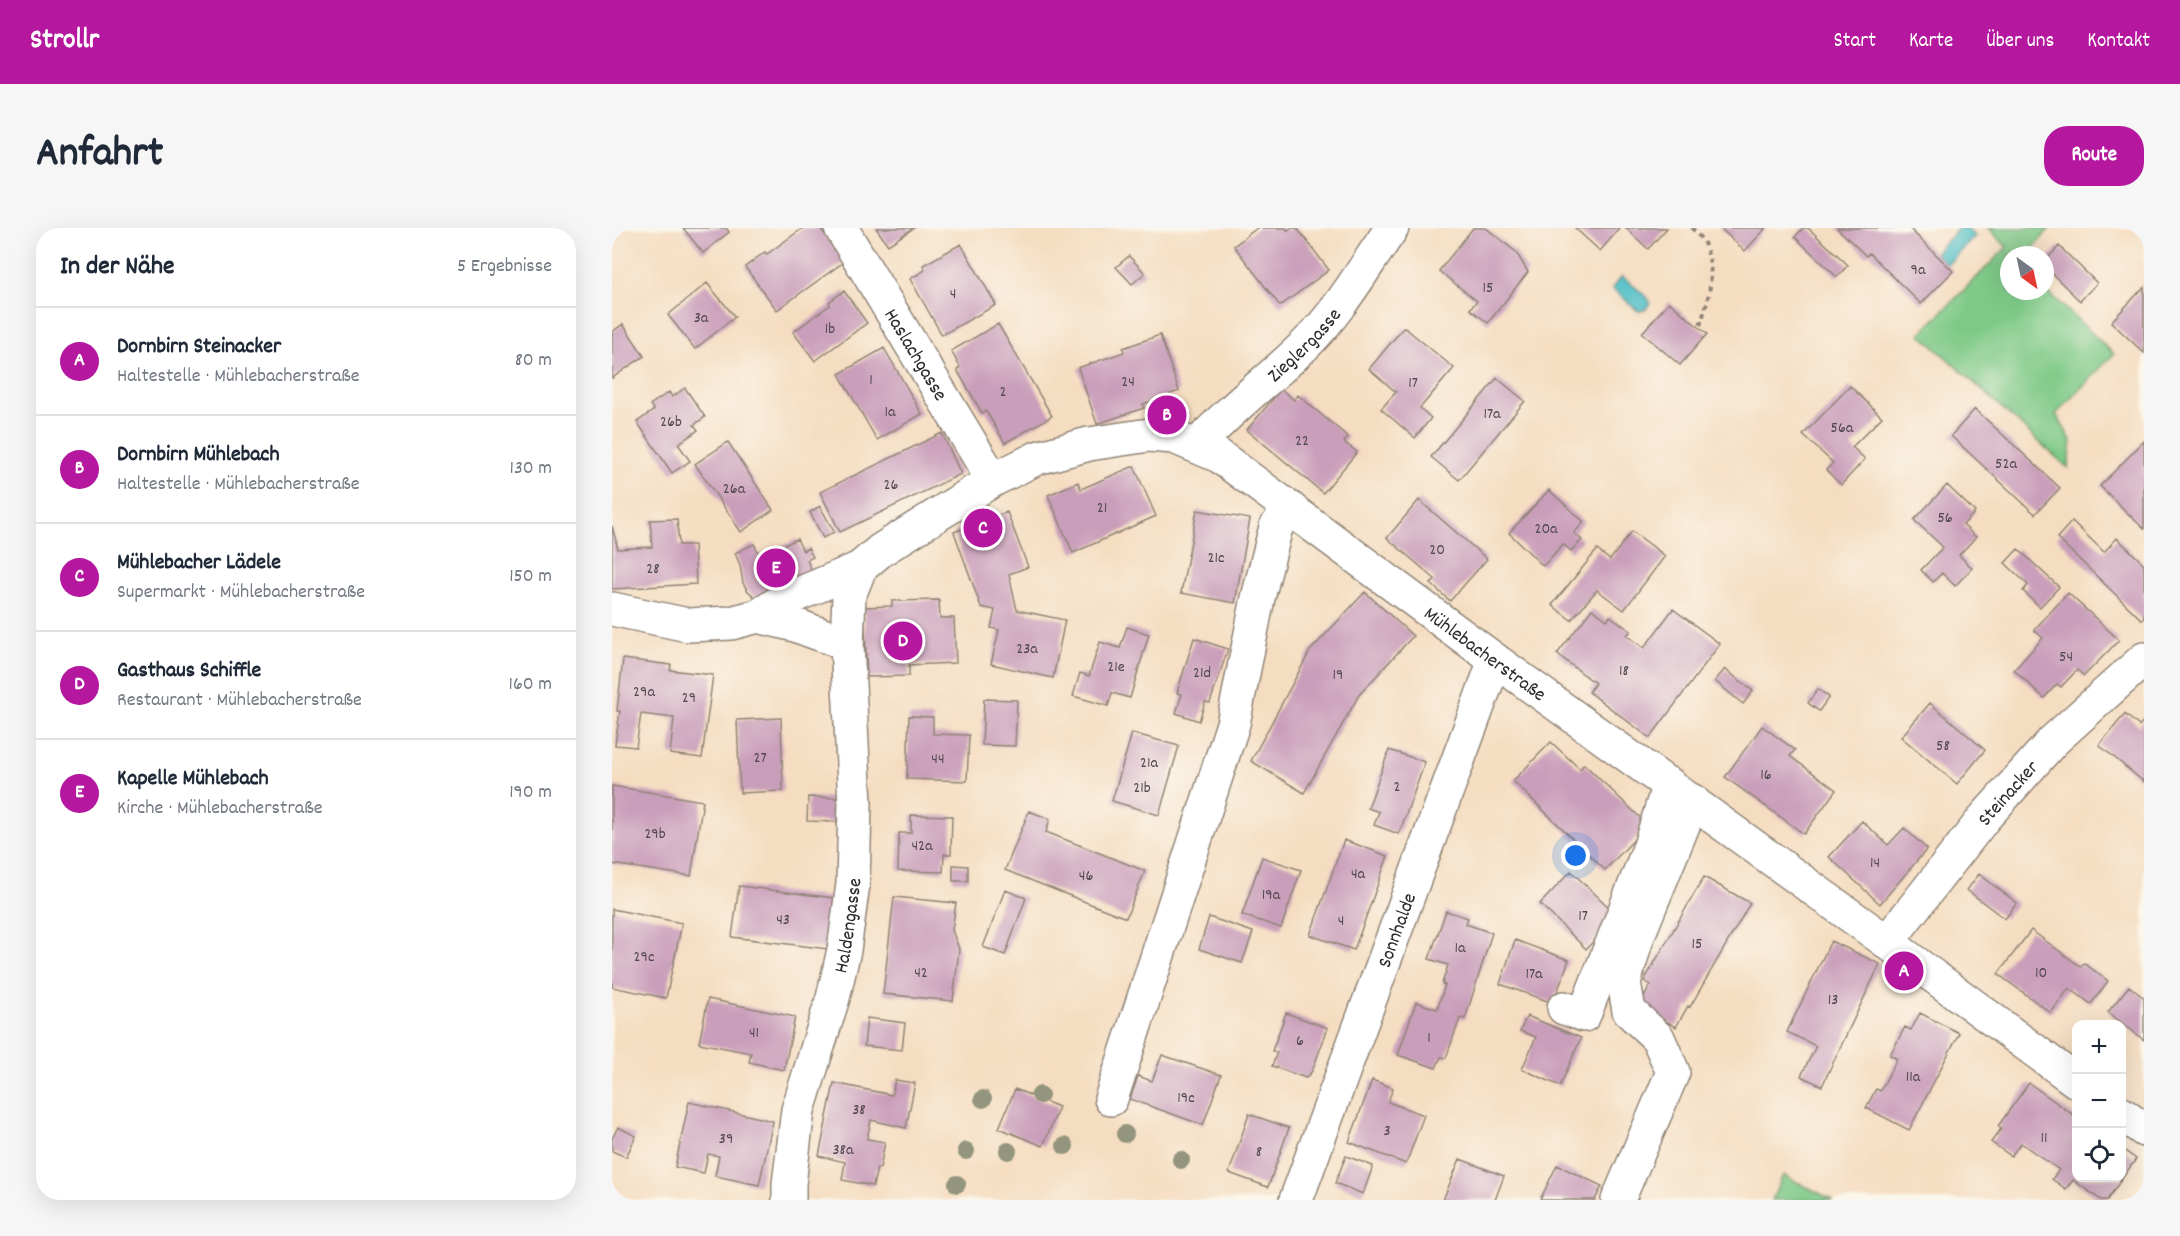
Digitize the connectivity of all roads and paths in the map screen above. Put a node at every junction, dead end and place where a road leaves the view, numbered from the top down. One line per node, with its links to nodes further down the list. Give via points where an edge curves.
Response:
1 (841, 228): 6 (street, Haslachgasse)
2 (1392, 228): 5 (street, Zieglergasse, via 1309,342 1233,407)
3 (1692, 228): 4 (path, via 1706,247 1711,274 1708,305)
4 (1699, 328)
5 (1198, 446): 6 (street, Mühlebacherstraße, via 1174,437 1149,435 1089,444 1038,458); 7 (street, Mühlebacherstraße, via 1219,456)
6 (993, 480): 8 (street, Mühlebacherstraße, via 881,550)
7 (1290, 508): 13 (street, Mühlebacherstraße); 18 (street, via 1276,527 1233,724)
8 (860, 568): 10 (street, Mühlebacherstraße, via 780,602); 11 (street, Mühlebacherstraße, via 849,596)
9 (612, 609): 10 (street, Mühlebacherstraße, via 688,625 731,623)
10 (758, 616): 11 (street, Mühlebacherstraße)
11 (847, 644): 22 (street, Haldengasse, via 855,804 853,884 833,998 798,1110)
12 (2144, 659): 15 (street, Steinacker, via 2053,741 1985,817)
13 (1495, 660): 14 (street, Mühlebacherstraße); 21 (street, Sonnhalde)
14 (1681, 792): 15 (street, Mühlebacherstraße); 16 (street, via 1650,846 1584,1015); 23 (street, via 1624,982 1629,1011 1658,1038 1673,1071)
15 (1887, 942): 17 (street, Mühlebacherstraße)
16 (1563, 1008)
17 (2072, 1078)
18 (1112, 1099)
19 (2126, 1117): 20 (street)
20 (2144, 1130)
21 (1305, 1198)
22 (789, 1200)
23 (1618, 1200)

